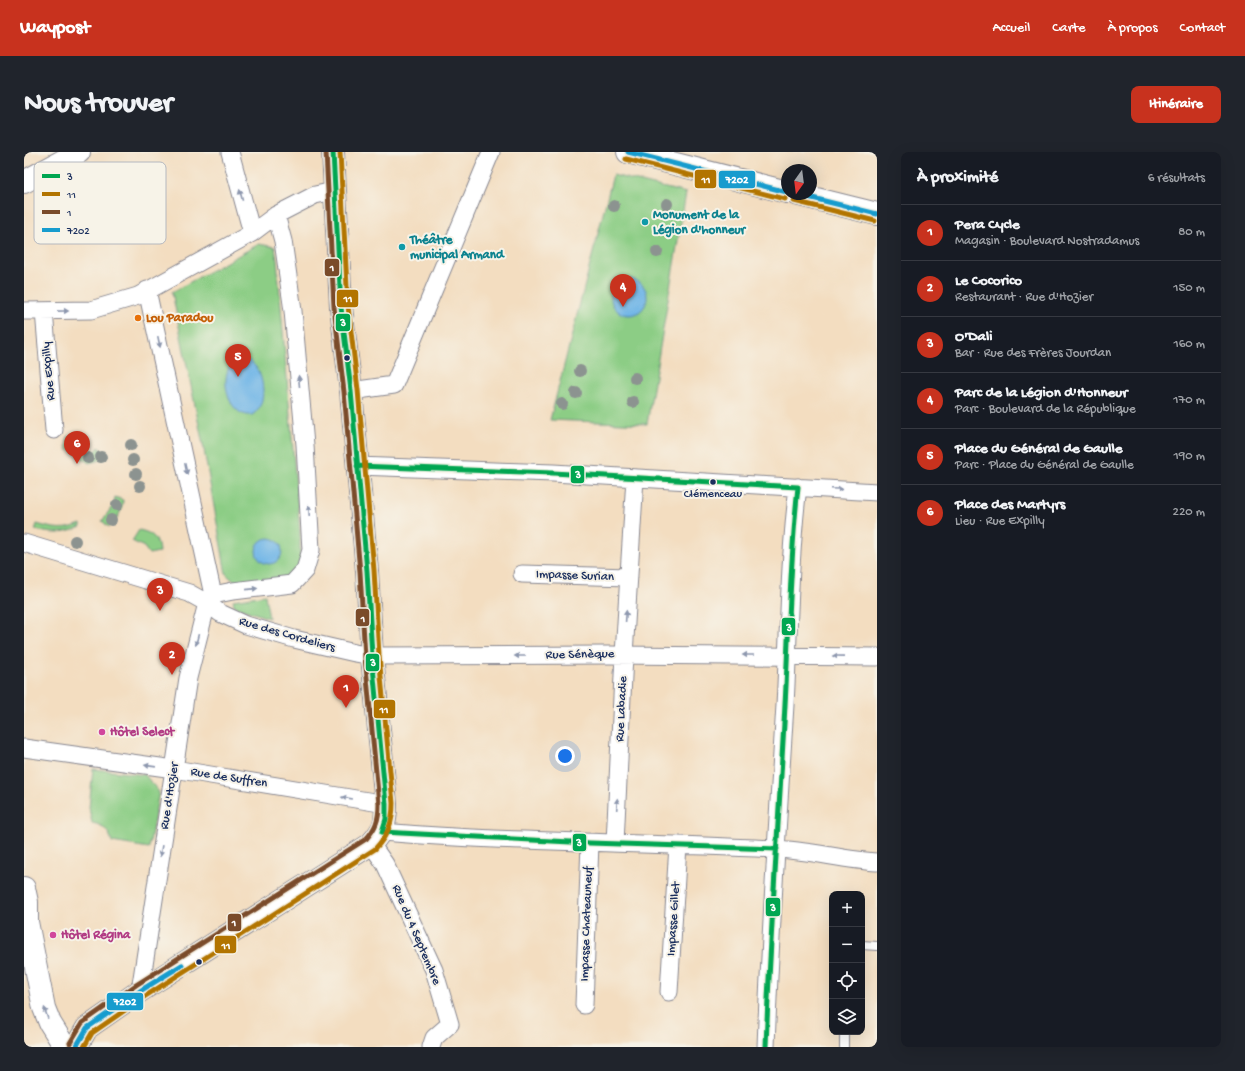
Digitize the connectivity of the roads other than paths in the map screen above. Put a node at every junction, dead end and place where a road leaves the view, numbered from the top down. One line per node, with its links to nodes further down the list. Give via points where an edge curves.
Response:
1 (79, 152): 6 (main road)
2 (230, 152): 14 (street, one-way to 2)
3 (333, 152): 10 (main road)
4 (491, 152): 18 (street, via 394,385)
5 (628, 152): 9 (main road)
6 (56, 158)
7 (34, 174): 8 (main road)
8 (24, 182)
9 (781, 190)
10 (334, 192): 13 (street, via 315,195); 18 (main road, via 341,307)
11 (817, 199): 12 (main road)
12 (877, 214)
13 (276, 215): 14 (street); 27 (street, one-way to 13, via 233,591 292,584 305,570 311,550 293,311 283,241)
14 (252, 233): 15 (street)
15 (147, 290): 17 (street, one-way to 15, via 91,310 138,296); 27 (street, one-way to 27)
16 (24, 311): 17 (street)
17 (44, 311): 19 (street, Rue Expilly)
18 (351, 391): 20 (main road)
19 (54, 430)
20 (357, 466): 21 (street, via 545,472); 30 (main road)
21 (635, 478): 22 (street); 26 (street, Rue Labadie)
22 (798, 487): 23 (street, one-way to 23); 29 (street, via 792,539)
23 (877, 492)
24 (24, 543): 27 (street, Rue des Cordeliers)
25 (522, 574): 26 (street, Impasse Surian)
26 (629, 577): 28 (street, Rue Labadie, one-way to 26)
27 (210, 599): 30 (street, Rue des Cordeliers, via 220,613 246,625 294,639); 33 (street, Rue d'Hozier, one-way to 33, via 188,678)
28 (624, 655): 29 (street, Rue Sénèque, one-way to 28); 30 (street, Rue Sénèque, one-way to 30); 37 (street, Rue Labadie, one-way to 28)
29 (787, 655): 31 (street, Rue Sénèque, one-way to 29); 39 (street)
30 (372, 656): 34 (main road)
31 (877, 657)
32 (24, 748): 33 (street, Rue de Suffren, one-way to 32)
33 (174, 769): 34 (street, Rue de Suffren, one-way to 33); 44 (street, Rue d'Hozier, one-way to 44)
34 (386, 804): 35 (main road, via 386,819)
35 (376, 838): 36 (street); 44 (main road); 50 (street, Rue du 4 Septembre, via 385,864 434,970 450,1024 434,1038)
36 (590, 843): 37 (street); 46 (street, Impasse Chateauneuf)
37 (615, 843): 38 (street)
38 (678, 845): 39 (street); 45 (street, Impasse Gillet)
39 (777, 849): 40 (street); 51 (street)
40 (877, 862)
41 (24, 888): 48 (main road, one-way to 41, via 44,1008 27,922)
42 (865, 945): 43 (lane)
43 (877, 946)
44 (140, 991): 49 (main road, via 87,1028)
45 (669, 992)
46 (584, 1005)
47 (844, 1035): 52 (lane)
48 (65, 1047)
49 (76, 1047)
50 (431, 1047)
51 (766, 1047)
52 (844, 1047)

